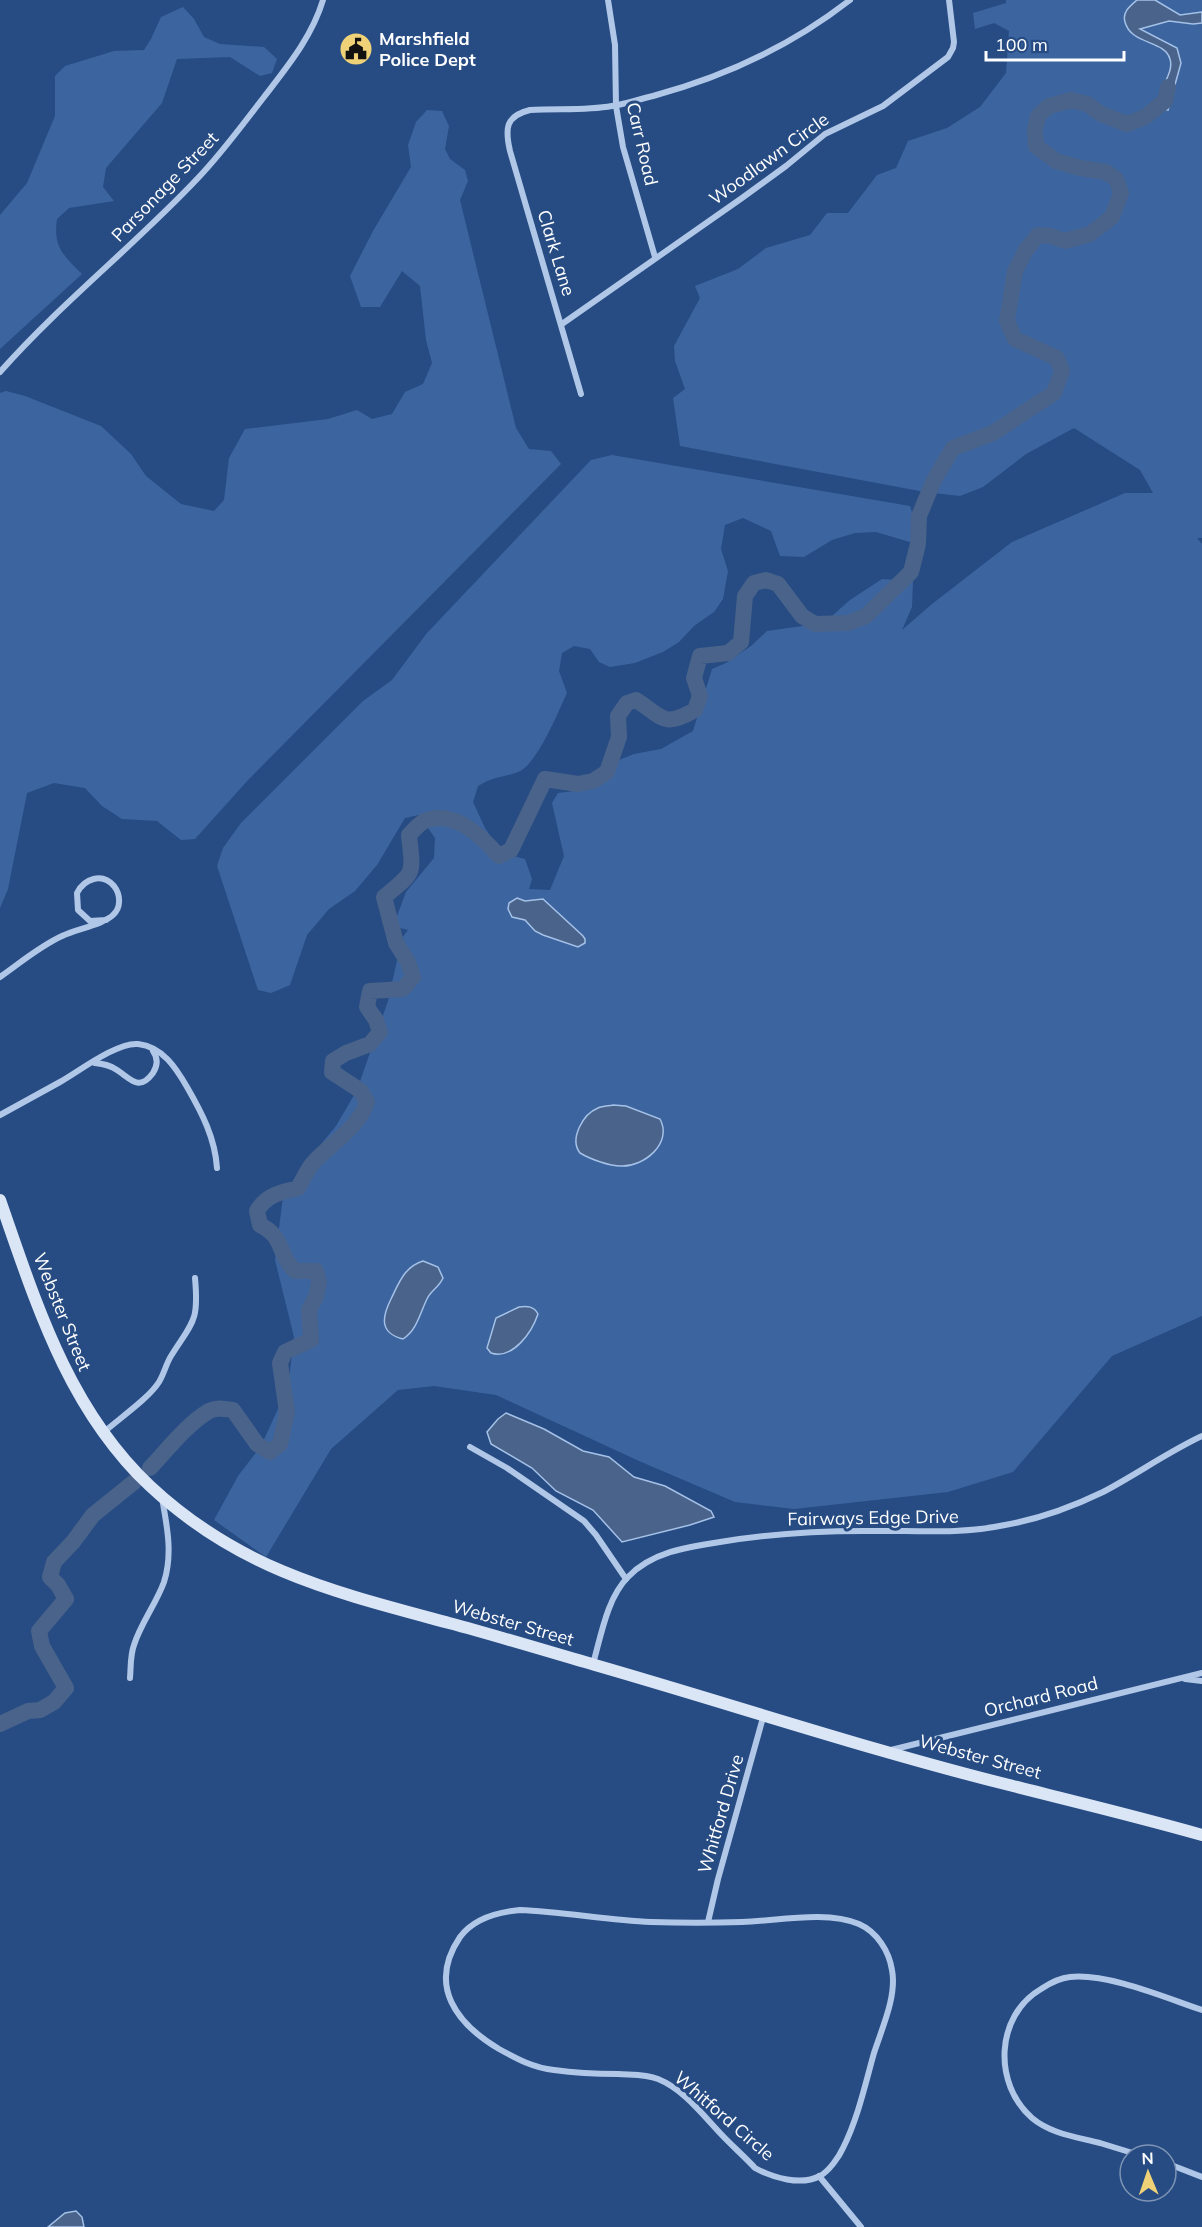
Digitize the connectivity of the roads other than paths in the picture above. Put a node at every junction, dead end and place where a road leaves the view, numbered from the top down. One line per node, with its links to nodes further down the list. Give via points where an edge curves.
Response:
1 (323, 0): 8 (street, Parsonage Street, via 318,16 286,67 207,168)
2 (608, 0): 5 (street, Carr Road, via 615,45)
3 (850, 0): 5 (street, via 756,59 688,87)
4 (949, 0): 6 (street, Woodlawn Circle, via 954,48 948,57 883,106 825,134 742,198)
5 (616, 106): 6 (street, Carr Road, via 623,147); 7 (street, Clark Lane, via 530,110 520,112 510,121 510,152)
6 (655, 257): 7 (street, Woodlawn Circle)
7 (562, 324): 9 (street, Clark Lane)
8 (0, 372)
9 (581, 394)
10 (106, 920): 10 (street, via 118,908 117,890 104,879 88,881 77,893 78,910 90,921); 11 (street, via 60,937)
11 (0, 977)
12 (153, 1050): 13 (street, via 130,1044); 13 (street, via 156,1068 143,1082 130,1081 112,1067); 15 (street, via 171,1061 189,1091 210,1132)
13 (93, 1063): 14 (street)
14 (0, 1114)
15 (217, 1168)
16 (0, 1200): 18 (street, Webster Street, via 51,1340 77,1394)
17 (195, 1278): 18 (street, via 197,1311 159,1382)
18 (104, 1432): 21 (street, Webster Street, via 132,1468)
19 (1202, 1436): 22 (street, Fairways Edge Drive, via 1102,1492 1028,1520 954,1532 775,1534 658,1556)
20 (470, 1447): 22 (street, via 584,1521)
21 (161, 1496): 23 (street, Webster Street, via 215,1537 282,1572 354,1597); 25 (street, via 169,1539 168,1561 157,1600 134,1646)
22 (626, 1579): 23 (street, Fairways Edge Drive, via 612,1603)
23 (593, 1664): 28 (street, Webster Street)
24 (1202, 1673): 26 (street, Orchard Road)
25 (130, 1678)
26 (1181, 1678): 27 (street); 29 (street, Orchard Road)
27 (1202, 1682)
28 (765, 1714): 29 (street, Webster Street); 31 (street, Whitford Drive)
29 (888, 1751): 30 (street, Webster Street)
30 (1202, 1835)
31 (708, 1922): 35 (street, Whitford Circle, via 838,1918 870,1929 885,1949 893,1984 889,2005 854,2122 835,2161); 35 (street, Whitford Circle, via 649,1922 503,1911 473,1924 455,1945 447,1978 450,2001 468,2027 516,2059 554,2071 659,2079 695,2106 755,2168 781,2179)
32 (1202, 2010): 33 (street, via 1113,1982 1068,1977 1027,1999 1013,2019 1004,2045 1006,2075 1024,2110 1051,2130)
33 (1118, 2149)
34 (1178, 2168): 36 (street)
35 (819, 2176): 37 (street)
36 (1202, 2177)
37 (861, 2227)

